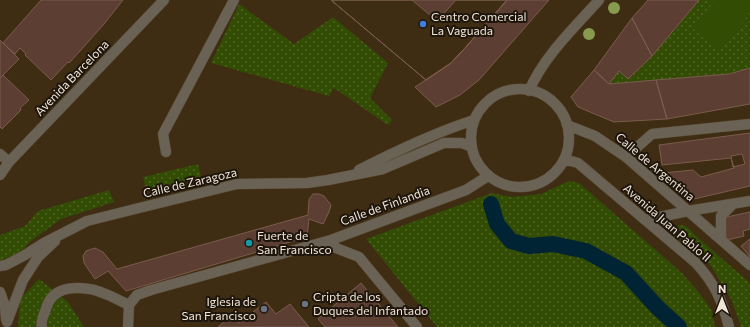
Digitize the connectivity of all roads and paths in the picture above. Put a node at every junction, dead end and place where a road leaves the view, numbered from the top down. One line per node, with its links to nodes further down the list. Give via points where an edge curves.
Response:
1 (164, 0): 13 (street, Avenida Barcelona)
2 (234, 0): 9 (street, via 163,134)
3 (599, 0): 4 (street, via 540,69)
4 (529, 90): 5 (street, via 503,93 491,99 481,108); 7 (street, via 553,103 562,113)
5 (474, 120): 8 (street, via 471,133); 16 (street, Calle de Zaragoza, via 385,156)
6 (750, 124): 11 (street, via 652,134)
7 (567, 126): 11 (street, Calle de Argentina, via 595,136); 12 (street, via 569,137)
8 (472, 147): 16 (street, Calle de Zaragoza, via 462,143 444,143 383,169); 17 (street, via 475,158)
9 (166, 152)
10 (0, 154): 13 (street)
11 (626, 156): 20 (street, Calle de Argentina)
12 (564, 161): 17 (street, via 542,182 527,187 513,187); 21 (street, Avenida Juan Pablo II, via 578,164)
13 (9, 162): 14 (street); 15 (street, Avenida Barcelona)
14 (0, 171)
15 (0, 175)
16 (348, 176): 22 (street, Calle de Zaragoza, via 307,183 237,184 87,221)
17 (488, 176): 24 (street, Calle de Finlandia, via 466,190)
18 (750, 201): 19 (street)
19 (733, 204): 20 (street); 23 (street, via 720,216)
20 (688, 211): 21 (street); 23 (street, Calle de Argentina)
21 (645, 220): 33 (street, Avenida Juan Pablo II, via 703,270 715,288)
22 (64, 233): 25 (street, Calle de Zaragoza); 29 (street, Calle de Zaragoza, via 38,258 23,280)
23 (720, 239): 26 (street, Calle de Argentina)
24 (331, 240): 28 (street, Calle de Finlandia, via 151,290 138,295); 32 (street, via 336,248 359,257)
25 (0, 266)
26 (750, 266)
27 (0, 292): 29 (street)
28 (129, 305): 30 (street, via 90,289 63,290 54,294 48,302); 31 (street)
29 (7, 325)
30 (42, 327)
31 (128, 327)
32 (417, 327)
33 (729, 327)

